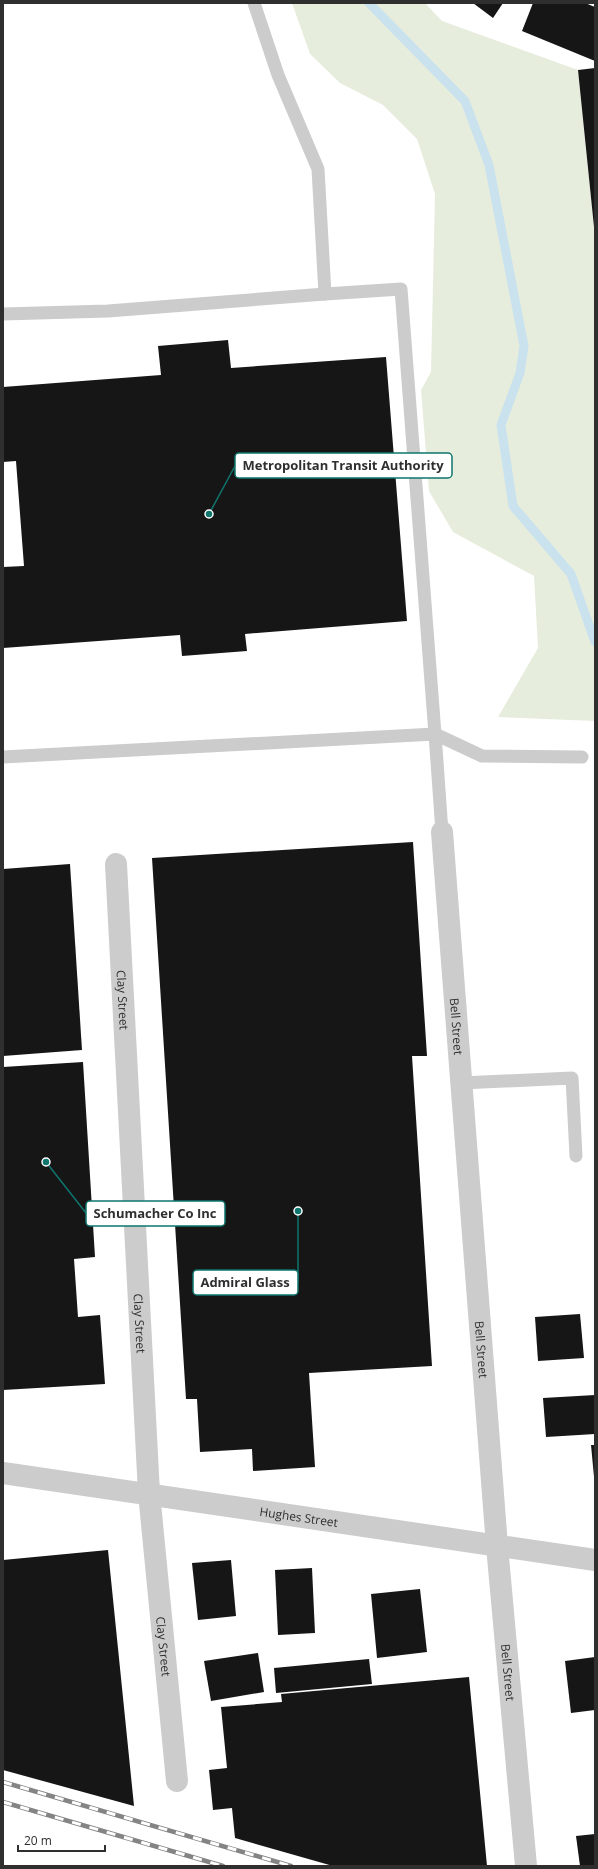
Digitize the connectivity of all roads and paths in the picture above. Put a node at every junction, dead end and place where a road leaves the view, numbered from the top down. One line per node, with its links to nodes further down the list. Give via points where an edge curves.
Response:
1 (254, 3): 2 (lane, via 278,75 318,169)
2 (325, 294): 3 (lane, via 108,311); 4 (lane, via 401,289)
3 (3, 314)
4 (435, 734): 5 (lane); 6 (lane, via 482,756); 7 (lane)
5 (3, 757)
6 (582, 757)
7 (442, 832): 9 (street, Bell Street)
8 (116, 864): 12 (street, Clay Street)
9 (461, 1083): 10 (lane, via 572,1078); 13 (street, Bell Street)
10 (576, 1156)
11 (3, 1473): 12 (street, Hughes Street)
12 (148, 1494): 13 (street, Hughes Street); 15 (street, Clay Street)
13 (497, 1546): 14 (street, Hughes Street); 16 (street, Bell Street)
14 (595, 1560)
15 (177, 1781)
16 (526, 1866)

